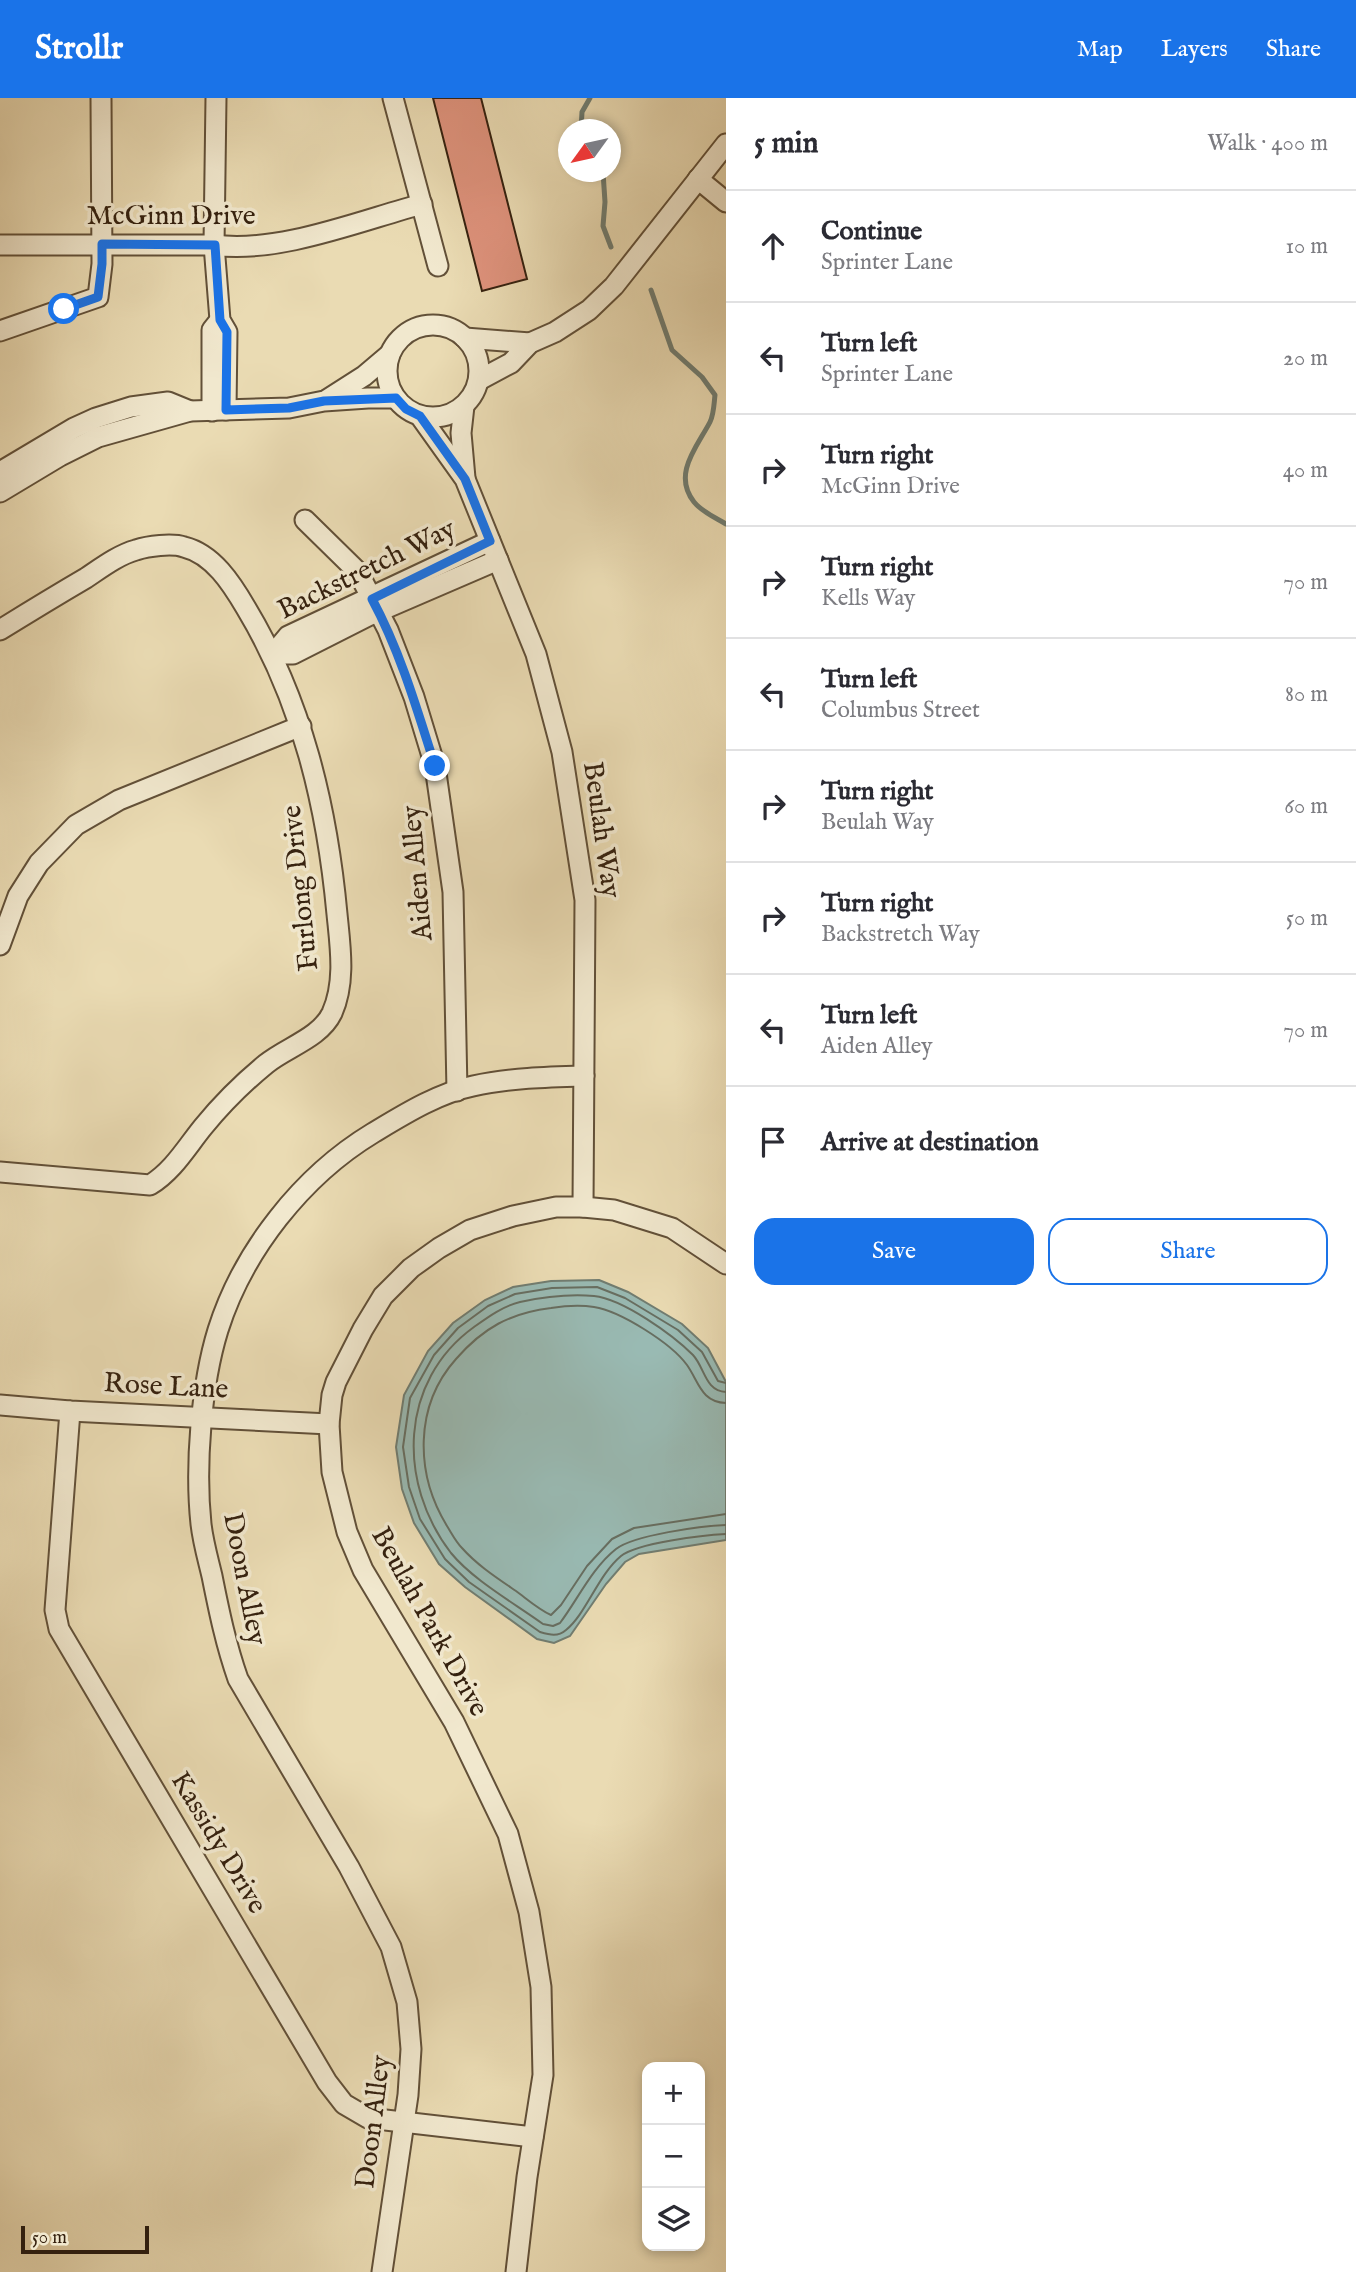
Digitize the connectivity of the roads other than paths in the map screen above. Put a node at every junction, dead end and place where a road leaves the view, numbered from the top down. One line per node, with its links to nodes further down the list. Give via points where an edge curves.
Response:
1 (101, 98): 8 (street)
2 (216, 98): 10 (street)
3 (394, 98): 7 (street)
4 (726, 144): 5 (street)
5 (698, 179): 6 (street); 14 (street, via 606,294 555,332)
6 (726, 202)
7 (422, 204): 10 (street, McGinn Drive, via 290,241 238,248); 11 (street)
8 (102, 244): 9 (street, McGinn Drive); 10 (street, McGinn Drive); 12 (street, via 98,297)
9 (0, 245)
10 (215, 245): 20 (street, via 220,320 227,332)
11 (438, 266)
12 (0, 331)
13 (465, 338): 14 (street); 15 (street, via 453,329 423,326 403,336); 16 (street, via 479,365)
14 (530, 343): 16 (street, via 511,363)
15 (390, 354): 17 (street, via 389,385); 18 (street)
16 (479, 380): 19 (street)
17 (396, 398): 18 (street); 22 (street)
18 (324, 401): 20 (street, via 289,408)
19 (464, 406): 22 (street, via 443,416); 24 (street, Beulah Way)
20 (219, 410): 21 (street)
21 (190, 411): 23 (street, via 168,402 131,407 74,428); 25 (street, via 98,437)
22 (420, 416): 24 (street, Beulah Way)
23 (0, 472)
24 (465, 479): 27 (street, Beulah Way)
25 (0, 492)
26 (305, 520): 29 (street, Aiden Alley, via 358,572)
27 (490, 541): 28 (street, Beulah Way); 29 (street, Backstretch Way)
28 (498, 560): 29 (street, Backstretch Way); 34 (street, Beulah Way, via 536,654 562,752 585,900)
29 (375, 605): 31 (street, Backstretch Way, via 293,654); 35 (street, Aiden Alley, via 414,697 435,766 453,892)
30 (0, 630): 31 (street, Backstretch Way, via 137,550 183,546 206,558 230,581)
31 (273, 654): 32 (street, Furlong Drive)
32 (301, 726): 33 (street, via 118,800 76,825 39,863 18,896); 36 (street, Furlong Drive, via 334,877 341,958 332,1013 321,1028 267,1063 243,1085 175,1165 150,1185)
33 (0, 945)
34 (584, 1076): 35 (street, Doon Alley); 37 (street, Beulah Way)
35 (457, 1091): 41 (street, Doon Alley, via 402,1115 350,1147 305,1188 264,1237 218,1330)
36 (0, 1172)
37 (583, 1206): 38 (street, Beulah Park Drive, via 614,1210 671,1228); 42 (street, Beulah Park Drive, via 513,1216 470,1230 411,1268 383,1296 363,1329 336,1382)
38 (726, 1264)
39 (0, 1405): 40 (street, Rose Lane)
40 (70, 1411): 41 (street, Rose Lane); 43 (street, Kassidy Drive, via 55,1610 59,1629 327,2082 344,2104 368,2118)
41 (203, 1417): 42 (street, Rose Lane); 43 (street, Doon Alley, via 201,1525 226,1646 238,1679 391,1947 408,2002 411,2049)
42 (329, 1424): 44 (street, Beulah Park Drive, via 332,1472 347,1532 363,1570 454,1722 508,1834 529,1913 541,1987 543,2075)
43 (404, 2122): 44 (street, Kassidy Drive); 45 (street, Doon Alley)
44 (533, 2137): 46 (street, Beulah Park Drive)
45 (382, 2272)
46 (516, 2272)

